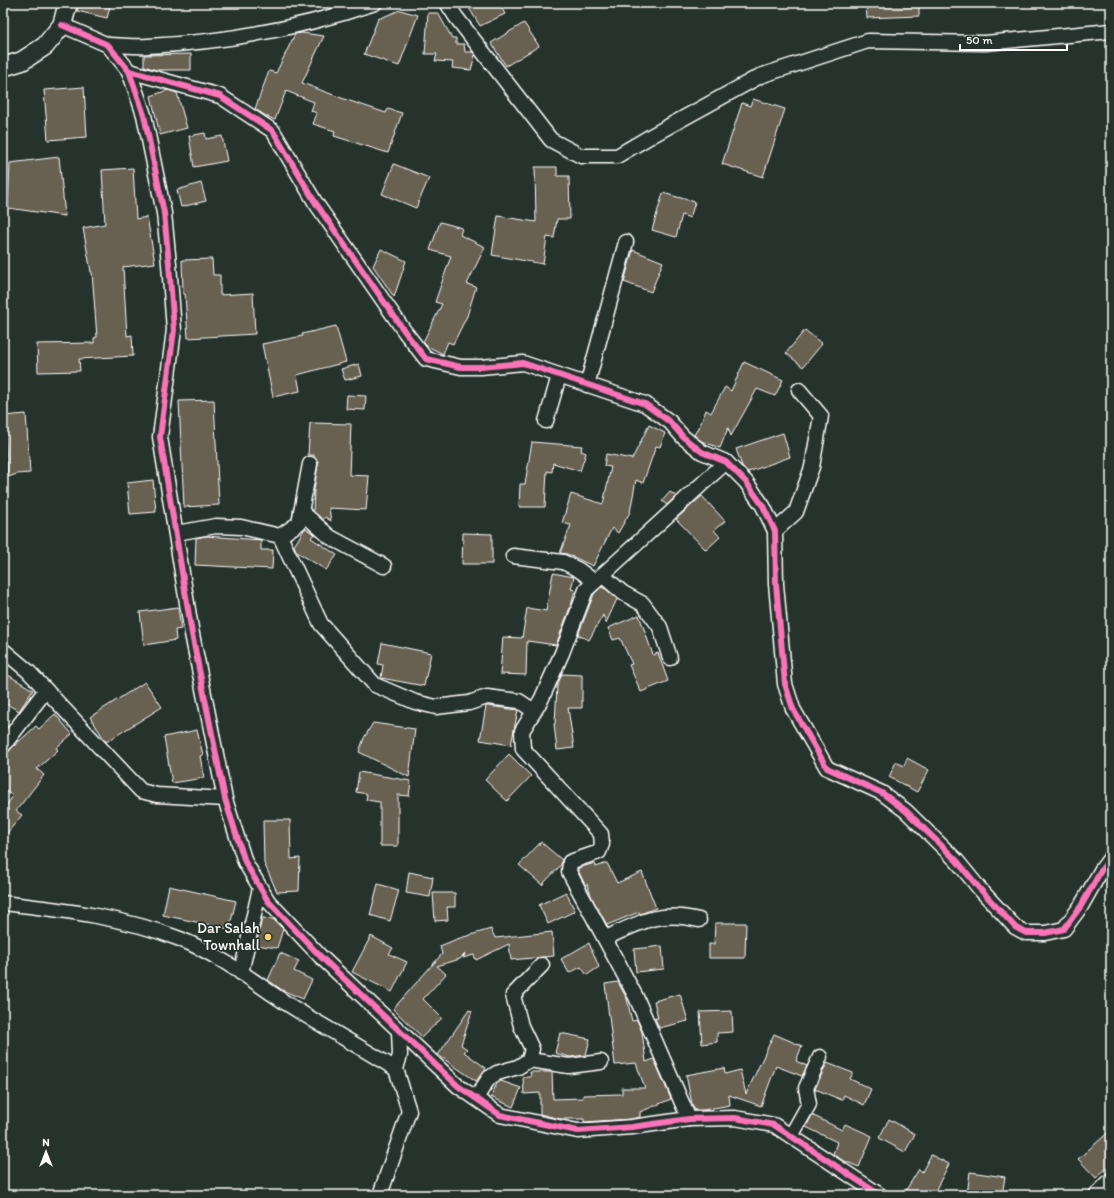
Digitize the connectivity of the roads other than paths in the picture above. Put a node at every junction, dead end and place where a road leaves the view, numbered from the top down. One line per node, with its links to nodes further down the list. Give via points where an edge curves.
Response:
1 (68, 3): 4 (main road)
2 (375, 3): 6 (street, via 282,29 237,38 146,46)
3 (447, 3): 5 (street, via 552,140 581,156 617,156 760,76 868,41 984,42)
4 (62, 25): 6 (street); 7 (main road, via 46,46 22,61)
5 (1111, 31)
6 (108, 45): 8 (street)
7 (3, 68)
8 (129, 71): 10 (street, via 220,96 273,131 314,202 426,359 461,367 523,363); 18 (street, via 144,114 164,213 174,330 160,437)
9 (626, 242): 11 (street)
10 (559, 376): 11 (street); 13 (street)
11 (587, 385): 14 (street, via 645,404 670,422 682,437 702,452)
12 (799, 390): 17 (street, via 821,416 818,437 812,467 796,512)
13 (546, 421)
14 (726, 462): 17 (street, via 746,482 763,506); 22 (street)
15 (310, 464): 16 (street)
16 (301, 510): 19 (street, via 299,523); 21 (street, via 330,537)
17 (775, 530): 29 (street, via 776,584 785,684 793,710 827,768 882,793 906,810 957,861 996,908 1026,933 1046,933 1064,929)
18 (176, 533): 19 (street, via 216,526 241,527); 28 (street, via 192,634)
19 (280, 536): 26 (street, via 321,624 375,685 415,702 436,707 469,703 487,697 519,701)
20 (513, 556): 22 (street, via 563,562)
21 (384, 566)
22 (598, 579): 24 (street, via 642,604 660,626); 26 (street, via 586,590 562,653)
23 (3, 650): 25 (street)
24 (670, 658)
25 (46, 690): 27 (street); 28 (street, via 141,790 157,795)
26 (534, 711): 33 (street, via 522,731 523,749 601,834 602,844 599,852 570,862 569,872)
27 (3, 746)
28 (225, 799): 30 (street, via 245,862)
29 (1111, 857)
30 (260, 888): 35 (street); 36 (street, via 268,901 320,956)
31 (3, 904): 35 (street, via 89,915 140,926 181,940)
32 (699, 920): 33 (street, via 670,915 655,917)
33 (606, 938): 42 (street, via 636,997)
34 (542, 965): 38 (street, via 513,995 521,1026 532,1049)
35 (241, 973): 40 (street, via 290,1006)
36 (399, 1031): 40 (street, via 400,1055); 41 (street, via 458,1086)
37 (820, 1058): 43 (street, via 806,1088 809,1104)
38 (529, 1060): 39 (street, via 569,1066); 41 (street, via 489,1078)
39 (601, 1062)
40 (396, 1069): 45 (street, via 409,1111)
41 (476, 1098): 42 (street, via 500,1115 578,1131)
42 (689, 1119): 43 (street, via 735,1118 774,1125)
43 (791, 1136): 46 (street)
44 (1111, 1180): 47 (street)
45 (380, 1195)
46 (880, 1195)
47 (1096, 1195)

